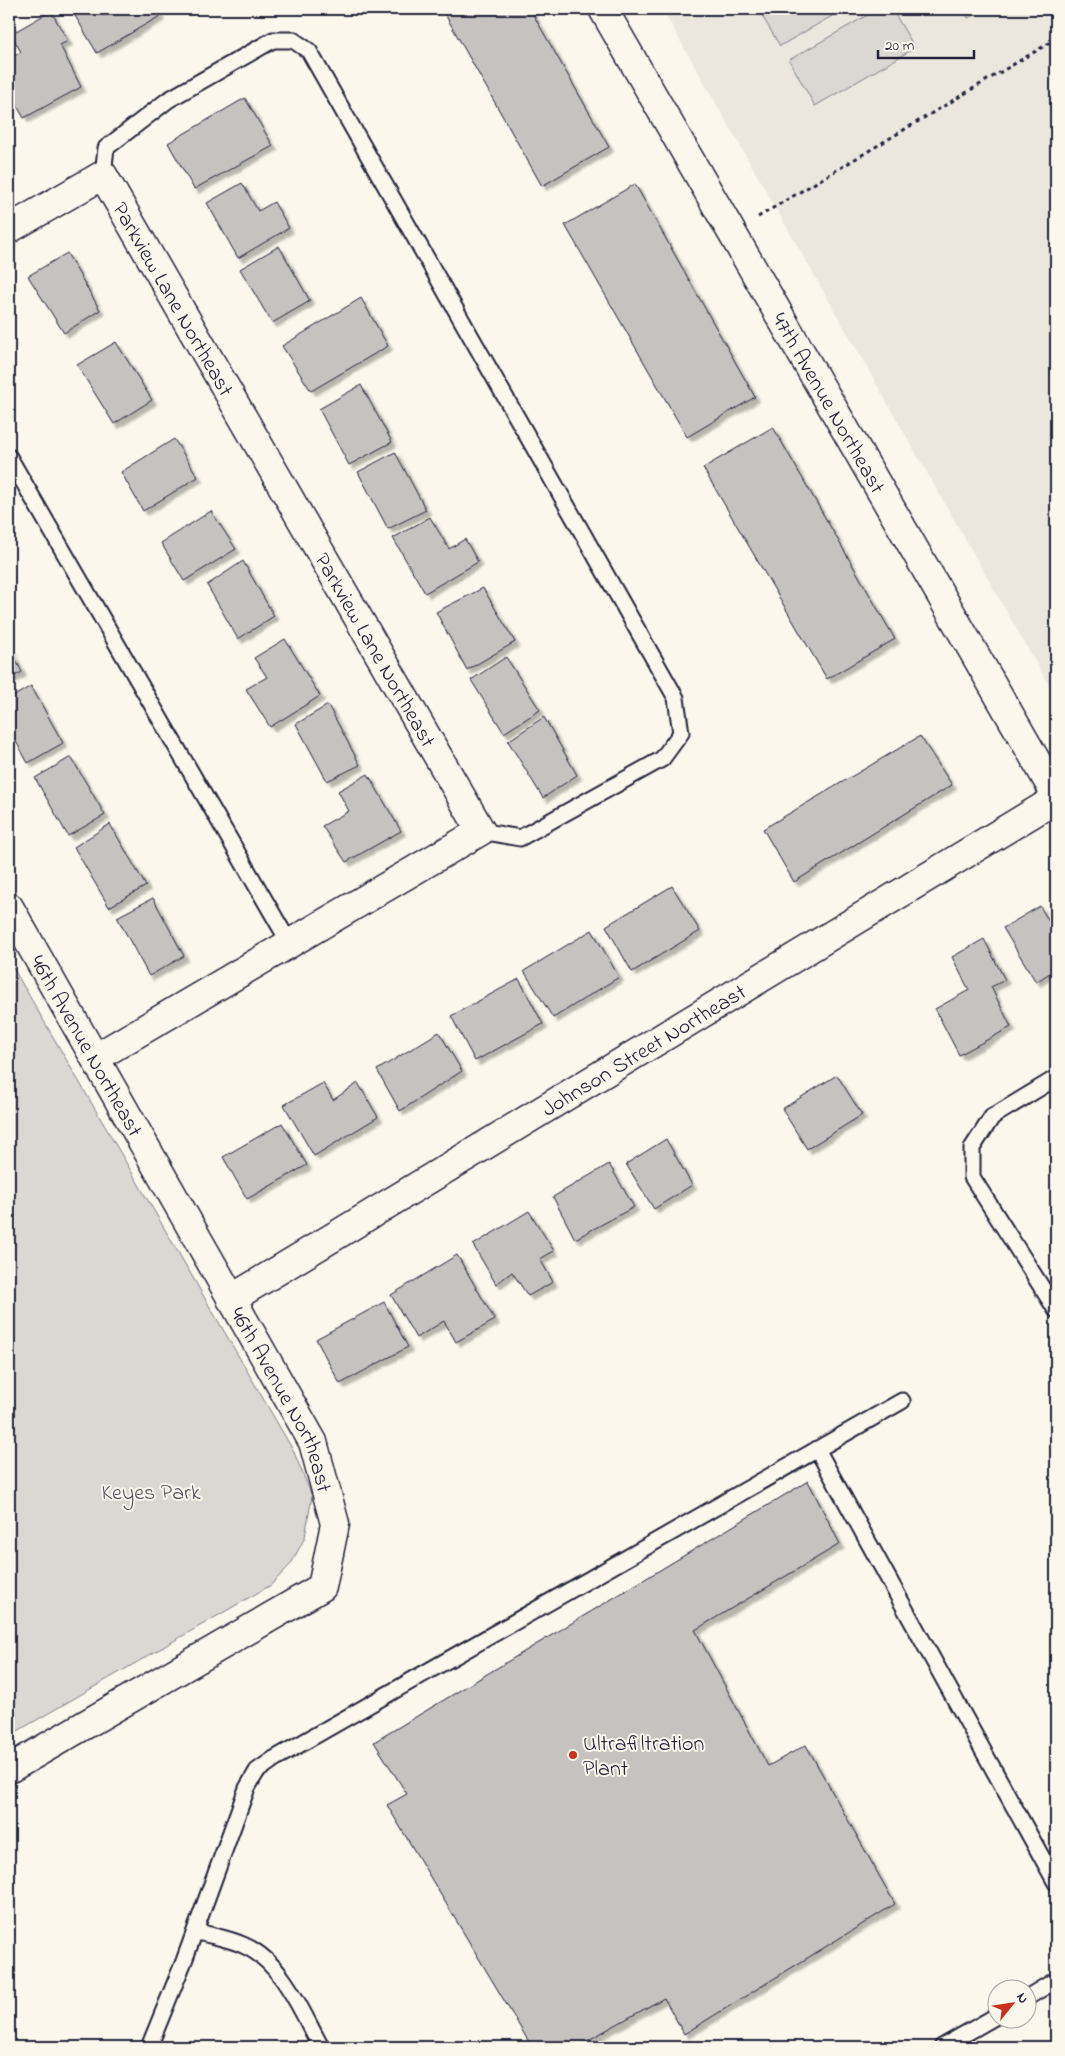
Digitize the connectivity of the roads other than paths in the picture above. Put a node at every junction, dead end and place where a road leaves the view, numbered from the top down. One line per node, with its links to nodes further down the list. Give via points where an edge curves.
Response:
1 (604, 9): 5 (street, 47th Avenue Northeast)
2 (103, 175): 3 (street, Parkview Lane Northeast); 7 (street, Parkview Lane Northeast); 7 (lane, via 106,148 168,100 273,40 292,40 309,51 676,698 681,734 662,759 520,838)
3 (9, 229)
4 (9, 457): 9 (lane)
5 (1056, 795)
6 (1056, 799): 12 (street, Johnson Street Northeast)
7 (481, 831): 9 (street)
8 (9, 907): 10 (street, 46th Avenue Northeast)
9 (290, 944): 10 (street)
10 (95, 1058): 12 (street, 46th Avenue Northeast)
11 (1056, 1078): 13 (lane, via 992,1117 972,1148 972,1177)
12 (230, 1299): 16 (street, 46th Avenue Northeast, via 313,1442 335,1524 322,1587)
13 (1056, 1310)
14 (902, 1401): 15 (lane)
15 (817, 1448): 17 (lane); 18 (lane, via 257,1771 247,1788)
16 (9, 1769)
17 (1056, 1883)
18 (195, 1931): 22 (lane); 23 (lane, via 243,1944 261,1954 279,1971)
19 (1056, 1980): 20 (lane)
20 (1038, 1991)
21 (988, 2021): 24 (lane)
22 (149, 2047)
23 (321, 2047)
24 (942, 2047)

